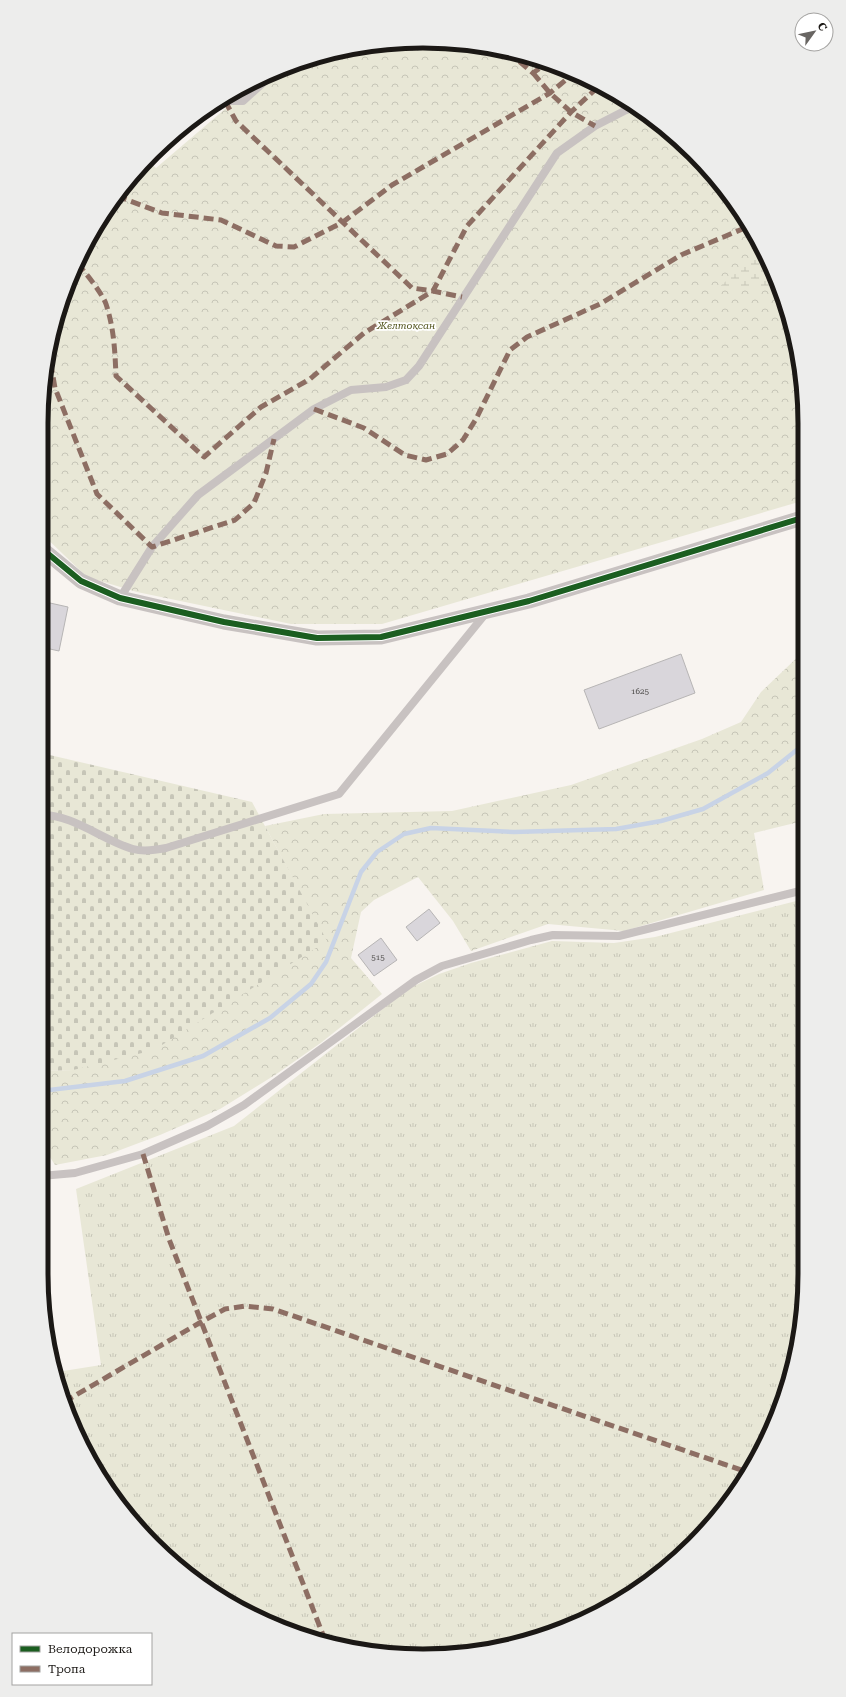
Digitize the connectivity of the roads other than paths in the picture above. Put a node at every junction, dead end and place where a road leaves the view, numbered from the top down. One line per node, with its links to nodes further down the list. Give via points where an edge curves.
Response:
1 (260, 86): 2 (lane, via 243,101)
2 (231, 101)
3 (627, 109): 6 (lane, via 595,126 556,153 419,366 406,380 386,387 351,390 320,406 198,495 152,547)
4 (798, 519): 7 (street, via 537,599)
5 (48, 554): 6 (street, via 81,581)
6 (120, 598): 7 (street, via 224,622 317,638 381,637)
7 (488, 611): 8 (lane, via 339,794 151,851 133,849)
8 (48, 814)
9 (798, 891): 10 (lane, via 619,936 569,935 531,940 442,966 416,980 244,1105 207,1126 143,1154 75,1174)
10 (48, 1176)

